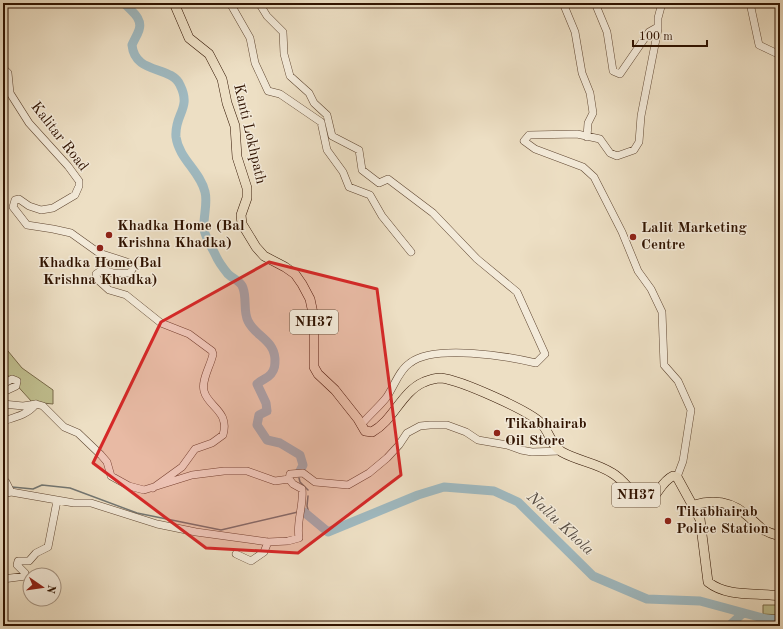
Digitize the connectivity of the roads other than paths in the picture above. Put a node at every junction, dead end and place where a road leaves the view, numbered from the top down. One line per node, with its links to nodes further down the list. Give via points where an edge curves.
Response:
1 (174, 3): 20 (main road, Kanti Lokhpath / NH37, via 189,38 209,54 222,79 235,126 237,157 247,188 247,198 241,215 242,224 260,251 295,274 302,284 310,299 314,318 314,367)
2 (230, 3): 13 (street, via 250,38 255,62 268,91 280,94 321,122)
3 (259, 3): 11 (street, via 267,16 283,32 284,54 290,76 309,93 314,103 327,115)
4 (562, 3): 12 (street, via 575,32 582,73 590,93 593,113 588,123)
5 (595, 3): 8 (street, via 607,32 613,72 616,74 620,74 649,32)
6 (662, 3): 8 (street)
7 (750, 3): 9 (street, via 759,45)
8 (658, 29): 12 (street, via 641,116 639,142 634,150 617,156 610,153 600,139)
9 (780, 55)
10 (3, 68): 25 (street, Kalitar Road, via 8,73 10,93 28,123 79,181 75,195 53,208 41,210 19,199 15,200 13,207 27,225 71,233 99,253 130,263 133,268 130,273 102,270 96,274 98,280 109,290 126,295 161,323 189,334 212,351 212,362 204,391 220,413 225,427 223,435 212,443 195,449 182,467)
11 (332, 136): 13 (street); 20 (street, via 359,150 362,170 379,183 388,179 414,197 477,259 518,292 545,354 536,363 484,354 438,354 416,359 408,363 385,398)
12 (587, 137): 22 (street, via 577,134 528,136 524,141 535,149 583,167 594,177 622,232 638,271 651,289 662,312 664,365 678,381 691,410 683,461)
13 (326, 150): 14 (street, via 343,172 349,187 370,195 382,216)
14 (411, 252)
15 (3, 384): 16 (street, via 12,380 17,381 16,386)
16 (3, 392)
17 (3, 404): 18 (street)
18 (36, 404): 19 (street, via 23,415); 25 (street, via 44,406 64,427 78,433 107,462 111,476 136,489)
19 (3, 421)
20 (361, 425): 21 (main road, via 366,432 375,430 416,386 441,378 529,415 545,429)
21 (560, 452): 22 (main road, NH37, via 612,472 628,485 641,501 652,500 666,479); 24 (street, via 526,451 478,440 447,425 430,425 420,426 408,433 387,458 369,473 348,485 315,482 303,473 290,474)
22 (677, 477): 28 (main road, NH37)
23 (3, 479): 26 (street, via 6,482)
24 (289, 479): 25 (street, via 275,481 247,471 224,471 192,475); 30 (street, via 302,489 303,504 300,510 298,538)
25 (153, 488)
26 (7, 493): 27 (street)
27 (57, 500): 30 (street, via 91,503 158,524 196,532); 32 (street, via 48,547 28,561 18,561 17,565 26,576)
28 (694, 505): 29 (main road, via 714,501 727,503 749,516 762,530 777,535); 33 (main road, NH37, via 701,525 708,582 746,594)
29 (780, 533)
30 (268, 542): 31 (street, via 264,552 251,561)
31 (236, 554)
32 (3, 578)
33 (780, 596)

